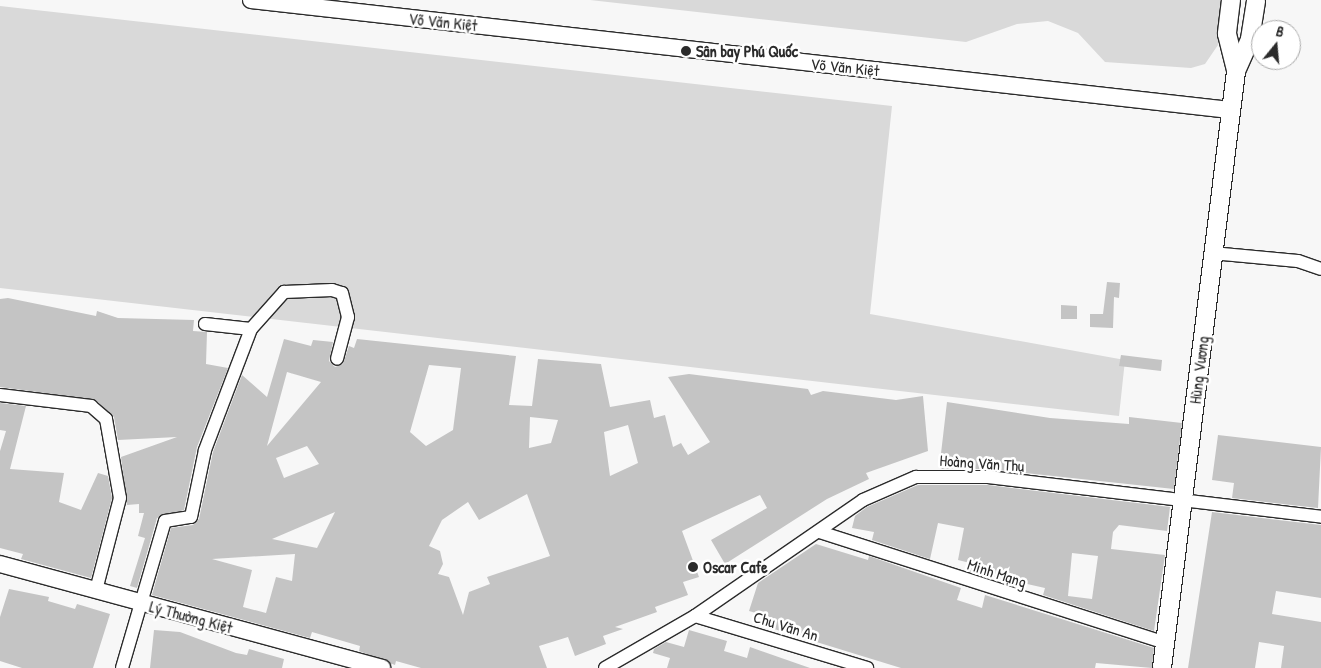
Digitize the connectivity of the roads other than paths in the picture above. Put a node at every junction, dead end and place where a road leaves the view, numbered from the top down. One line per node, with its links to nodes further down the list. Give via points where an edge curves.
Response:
1 (252, 0): 5 (street, Võ Văn Kiệt)
2 (1231, 0): 4 (main road, Hùng Vương, via 1226,34)
3 (1256, 0): 4 (main road, Hùng Vương, via 1250,39)
4 (1236, 71): 5 (main road, Hùng Vương)
5 (1230, 110): 6 (main road, Hùng Vương)
6 (1212, 253): 7 (street, via 1278,258); 12 (main road, Hùng Vương)
7 (1321, 269)
8 (205, 324): 9 (street)
9 (251, 329): 10 (street, via 284,292 332,290 342,293 348,318); 17 (street, via 204,450 191,518 165,521)
10 (337, 359)
11 (0, 395): 16 (street, via 91,406 106,419 120,498)
12 (1184, 500): 13 (street, Hoàng Văn Thụ); 14 (street, Hoàng Văn Thụ, via 988,477 916,477 863,500); 19 (main road, Hùng Vương)
13 (1321, 517)
14 (820, 532): 18 (street, Hoàng Văn Thụ); 19 (street, Minh Mạng)
15 (0, 564): 16 (street, Lý Thường Kiệt)
16 (96, 590): 17 (street, Lý Thường Kiệt)
17 (141, 603): 20 (street); 21 (street, Lý Thường Kiệt)
18 (695, 616): 22 (street, Hoàng Văn Thụ); 23 (street, Chu Văn An)
19 (1165, 643): 24 (main road, Hùng Vương)
20 (122, 668)
21 (382, 668)
22 (605, 668)
23 (868, 668)
24 (1162, 668)

